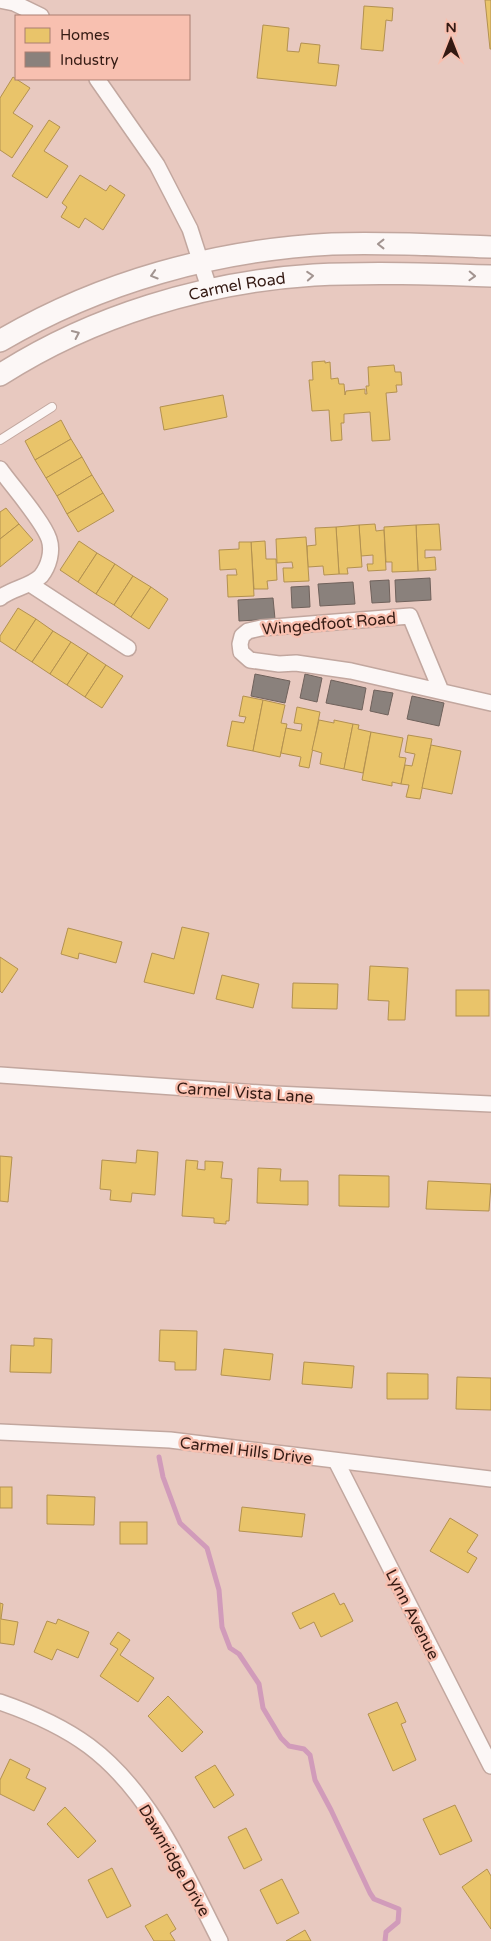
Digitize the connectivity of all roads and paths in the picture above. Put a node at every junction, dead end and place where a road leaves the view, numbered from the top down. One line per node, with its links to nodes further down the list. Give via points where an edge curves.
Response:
1 (0, 0): 2 (street)
2 (38, 15)
3 (98, 80): 5 (street, via 158,165 190,229)
4 (491, 247): 5 (main road, Carmel Road, one-way to 5, via 332,244 244,253)
5 (202, 262): 7 (street); 8 (main road, Carmel Road, one-way to 8, via 113,288 36,321)
6 (491, 276): 7 (main road, Carmel Road, one-way to 6, via 280,278 332,274)
7 (210, 291): 9 (main road, Carmel Road, one-way to 7, via 43,350 124,314)
8 (0, 342)
9 (0, 376)
10 (52, 407): 11 (lane)
11 (0, 440)
12 (0, 469): 13 (street, via 49,540 48,565)
13 (30, 584): 14 (street); 15 (street)
14 (0, 598)
15 (128, 648)
16 (441, 691): 16 (street, Wingedfoot Road, via 351,671 250,660 241,652 242,636 261,628 410,616); 17 (street, Wingedfoot Road)
17 (491, 703)
18 (0, 1075): 19 (street, Carmel Vista Lane, via 275,1094)
19 (491, 1104)
20 (0, 1432): 21 (street, Carmel Hills Drive, via 170,1440)
21 (336, 1461): 22 (street, Carmel Hills Drive); 24 (street, Lynn Avenue)
22 (491, 1479)
23 (0, 1702): 25 (street, Dawnridge Drive, via 42,1718 75,1736 125,1780 164,1836)
24 (491, 1766)
25 (220, 1941)

